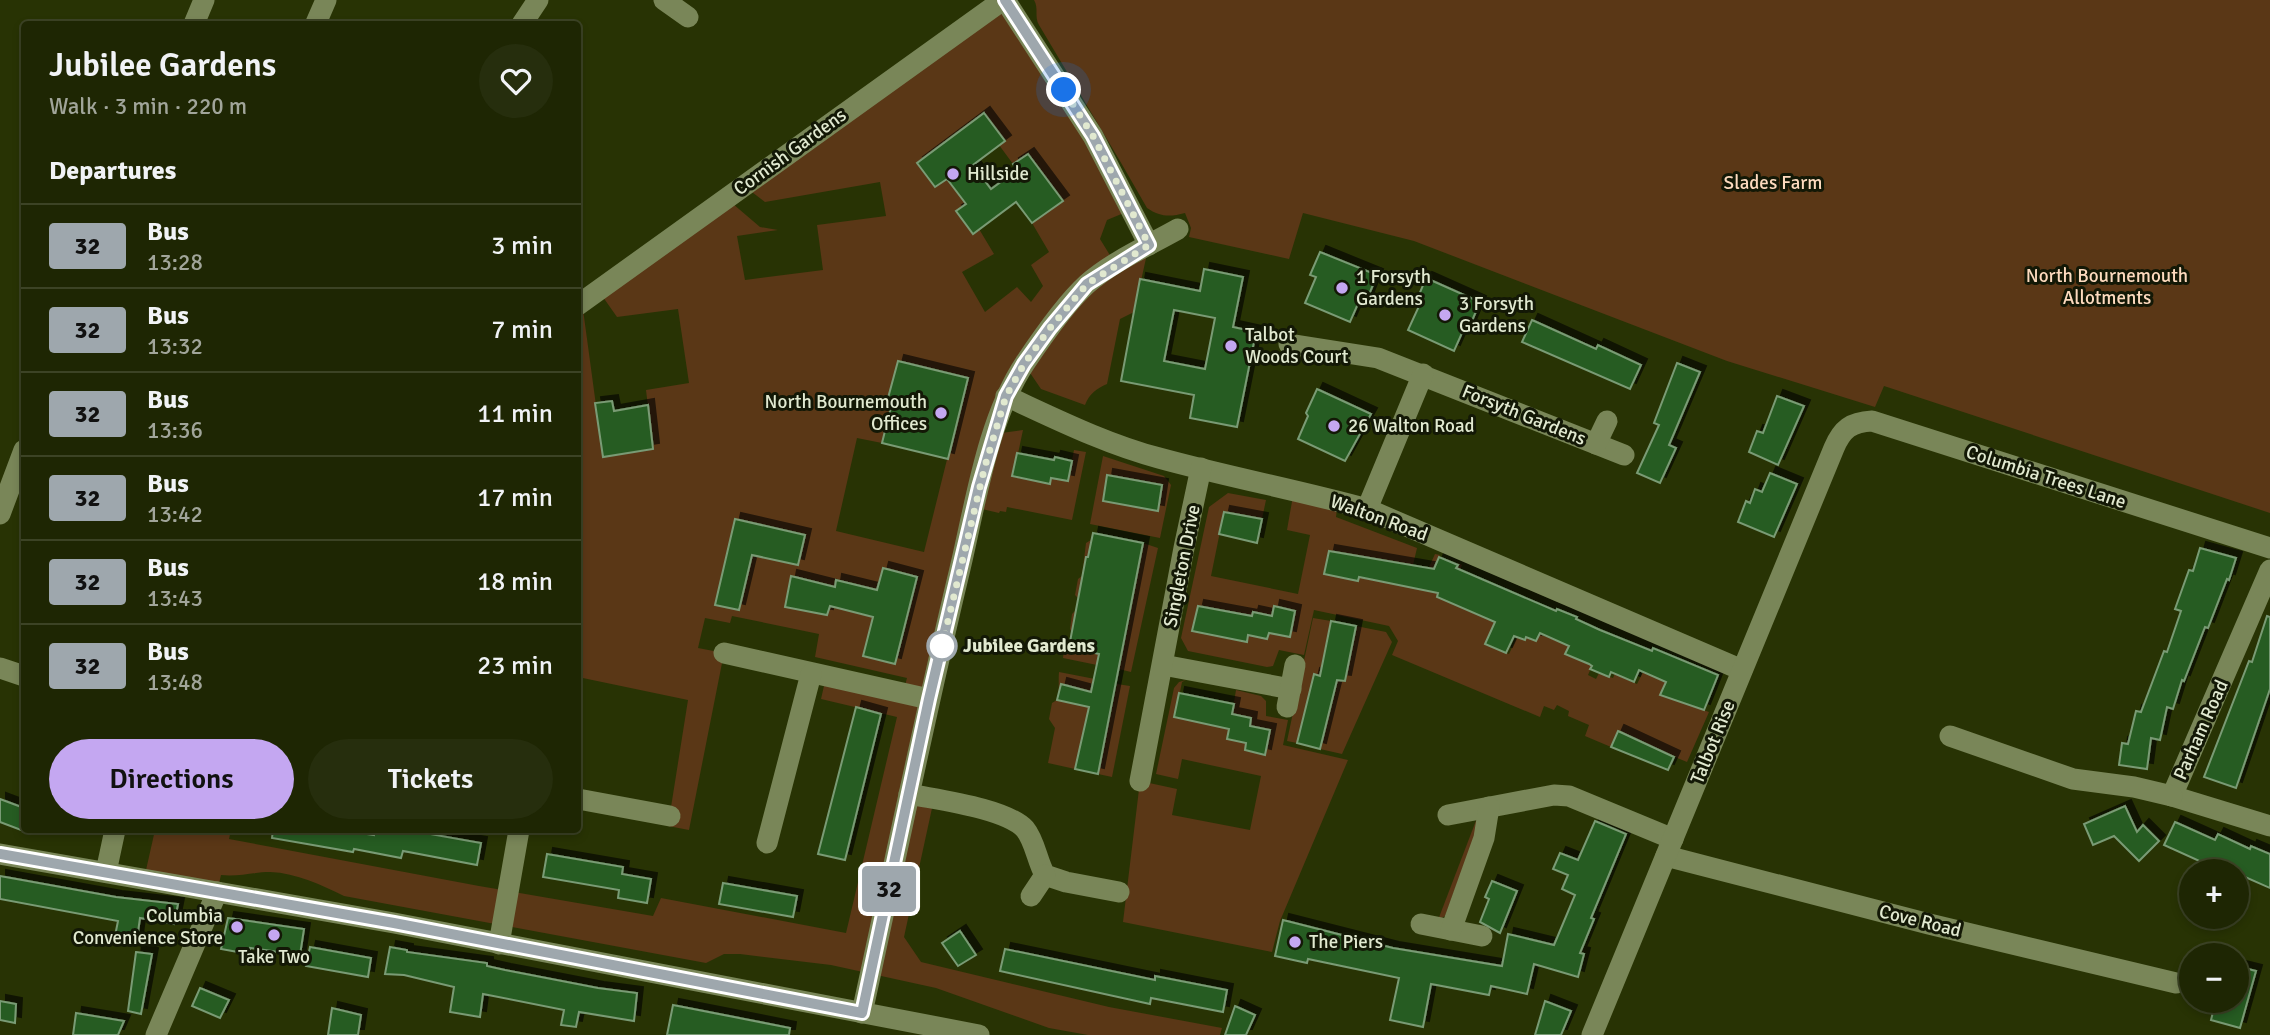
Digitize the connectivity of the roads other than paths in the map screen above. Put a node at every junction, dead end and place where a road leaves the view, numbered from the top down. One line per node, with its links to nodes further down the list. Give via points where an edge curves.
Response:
1 (326, 0): 6 (street)
2 (538, 0): 7 (street)
3 (664, 0): 5 (street)
4 (1004, 0): 9 (street, via 1093,136); 10 (street, Cornish Gardens)
5 (688, 17)
6 (317, 21)
7 (524, 21)
8 (1178, 229): 9 (street)
9 (1149, 245): 13 (street, via 1087,284 1050,328)
10 (581, 303)
11 (1289, 344): 12 (street, Forsyth Gardens, via 1378,358)
12 (1423, 374): 15 (street, Forsyth Gardens); 21 (street)
13 (1006, 396): 19 (street, Walton Road, via 1097,438); 32 (street, via 979,487)
14 (1607, 421): 15 (street)
15 (1596, 444): 18 (street, Forsyth Gardens)
16 (1834, 448): 23 (street, Columbia Trees Lane, via 1850,424 1872,421); 29 (street, Talbot Rise)
17 (21, 455): 20 (street)
18 (1624, 455)
19 (1201, 468): 21 (street, Walton Road); 26 (street, Singleton Drive)
20 (6, 478): 22 (street)
21 (1367, 509): 29 (street, Walton Road)
22 (0, 514)
23 (2270, 548)
24 (2270, 570): 36 (street, Parham Road)
25 (724, 653): 30 (street)
26 (1163, 665): 27 (street, via 1289,698); 34 (street, Singleton Drive)
27 (1295, 665)
28 (0, 668): 31 (street)
29 (1742, 670): 45 (street, Talbot Rise)
30 (811, 674): 32 (street); 44 (street)
31 (21, 675)
32 (929, 699): 35 (street)
33 (1950, 736): 36 (street, via 2073,779)
34 (1140, 781)
35 (909, 794): 48 (street, via 994,812 1017,823 1026,831); 57 (street)
36 (2172, 796): 41 (street, Parham Road)
37 (581, 800): 40 (street)
38 (1489, 807): 39 (street, Cove Road); 45 (street, Cove Road, via 1554,794 1569,796); 53 (street, via 1484,838)
39 (1448, 815)
40 (670, 816)
41 (2270, 826)
42 (114, 833): 47 (street)
43 (518, 833): 55 (street)
44 (767, 843)
45 (1669, 847): 56 (street, Cove Road, via 1929,923); 60 (street, Talbot Rise)
46 (0, 854): 47 (street)
47 (106, 872): 49 (street)
48 (1045, 874): 50 (street); 51 (street)
49 (217, 892): 55 (street); 58 (street)
50 (1119, 892)
51 (1031, 896)
52 (1421, 924): 53 (street)
53 (1451, 930): 54 (street)
54 (1482, 936)
55 (499, 944): 57 (street)
56 (2176, 983)
57 (862, 1013): 59 (street)
58 (156, 1035)
59 (979, 1035)
60 (1592, 1035)

